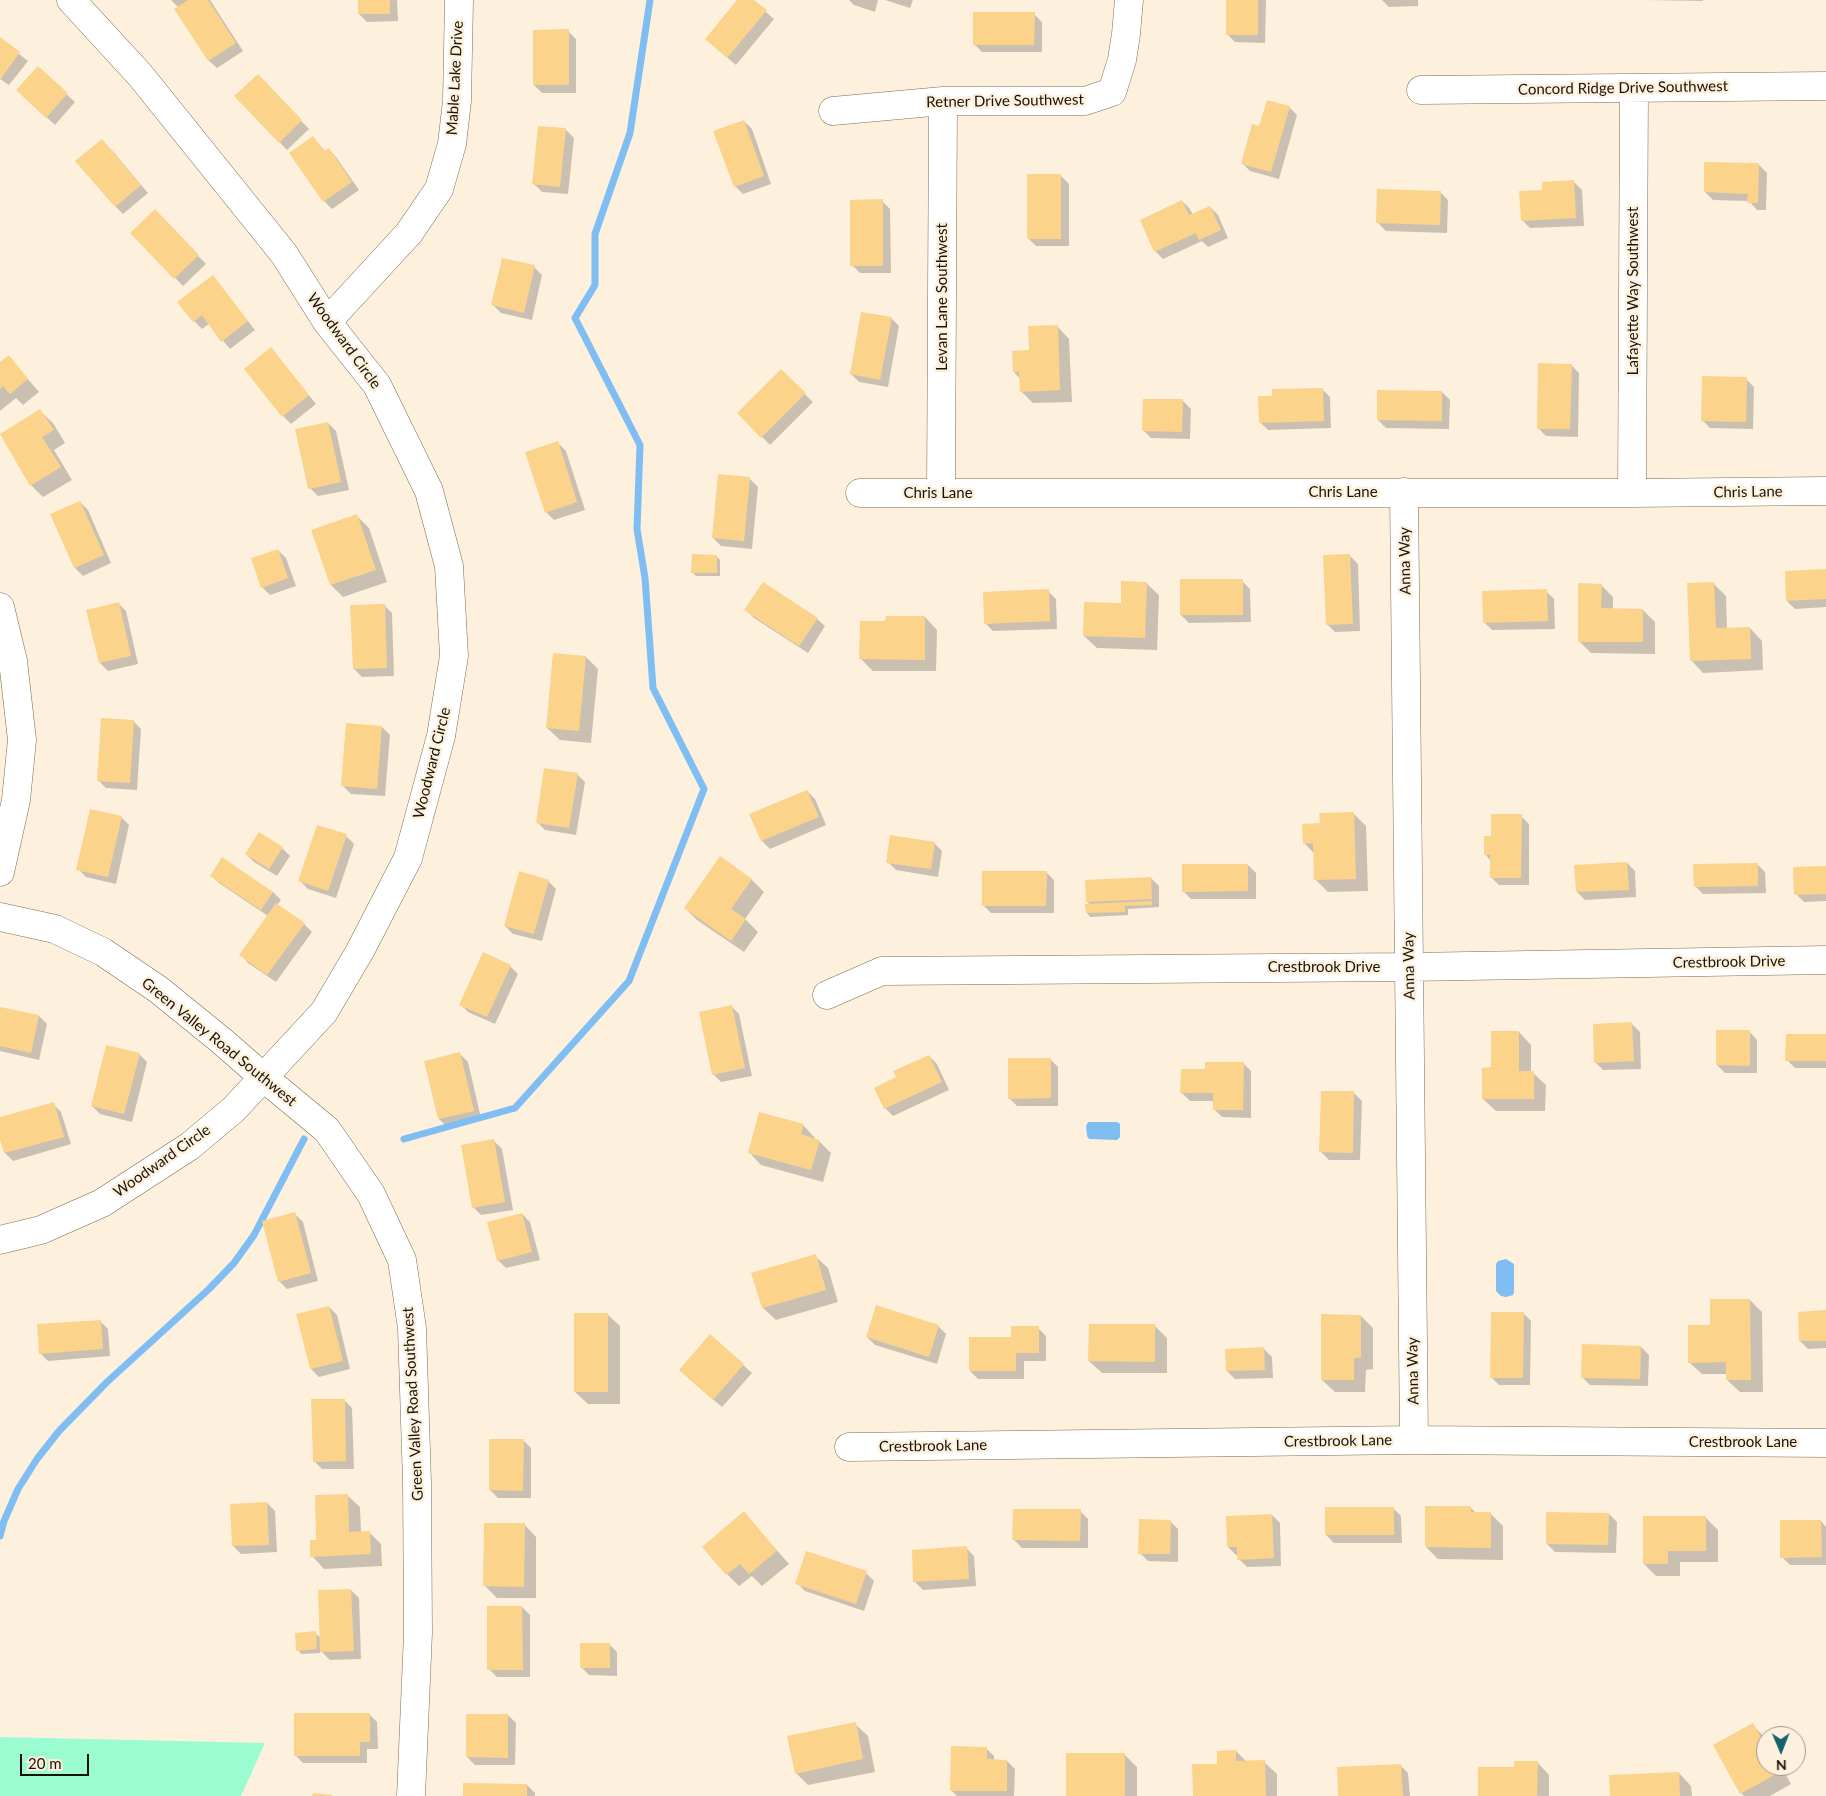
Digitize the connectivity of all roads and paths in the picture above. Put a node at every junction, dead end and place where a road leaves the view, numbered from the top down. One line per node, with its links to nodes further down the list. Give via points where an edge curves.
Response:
1 (71, 0): 9 (street, Woodward Circle, via 140,75 278,246)
2 (459, 0): 9 (street, Mable Lake Drive, via 456,110 452,144 440,190 409,233)
3 (1129, 0): 7 (street, Retner Drive Southwest, via 1122,60 1112,92 1085,101)
4 (1826, 86): 5 (street, Concord Ridge Drive Southwest)
5 (1634, 88): 6 (street, Concord Ridge Drive Southwest); 14 (street, Lafayette Way Southwest)
6 (1421, 90)
7 (943, 101): 8 (street, Retner Drive Southwest); 10 (street, Levan Lane Southwest)
8 (833, 111)
9 (327, 322): 21 (street, Woodward Circle, via 377,385 429,491 449,566 454,656 441,736 408,858 324,1012)
10 (941, 492): 11 (street, Chris Lane); 13 (street, Chris Lane)
11 (1404, 492): 14 (street, Chris Lane); 19 (street, Anna Way)
12 (1826, 492): 14 (street, Chris Lane)
13 (860, 493)
14 (1632, 494)
15 (0, 607): 16 (street, via 13,661 22,740 16,800)
16 (0, 872)
17 (0, 917): 21 (street, Green Valley Road Southwest, via 55,929 103,952 159,990)
18 (1826, 960): 19 (street, Crestbrook Drive)
19 (1410, 967): 20 (street, Crestbrook Drive, via 882,971); 23 (street, Anna Way)
20 (827, 995)
21 (262, 1077): 22 (street, Woodward Circle, via 234,1109 190,1146 102,1203 41,1230); 26 (street, Green Valley Road Southwest, via 327,1130 371,1194 402,1260 412,1328 417,1482 418,1634)
22 (0, 1240)
23 (1414, 1440): 24 (street, Crestbrook Lane); 25 (street, Crestbrook Lane)
24 (1826, 1442)
25 (849, 1447)
26 (411, 1796)

